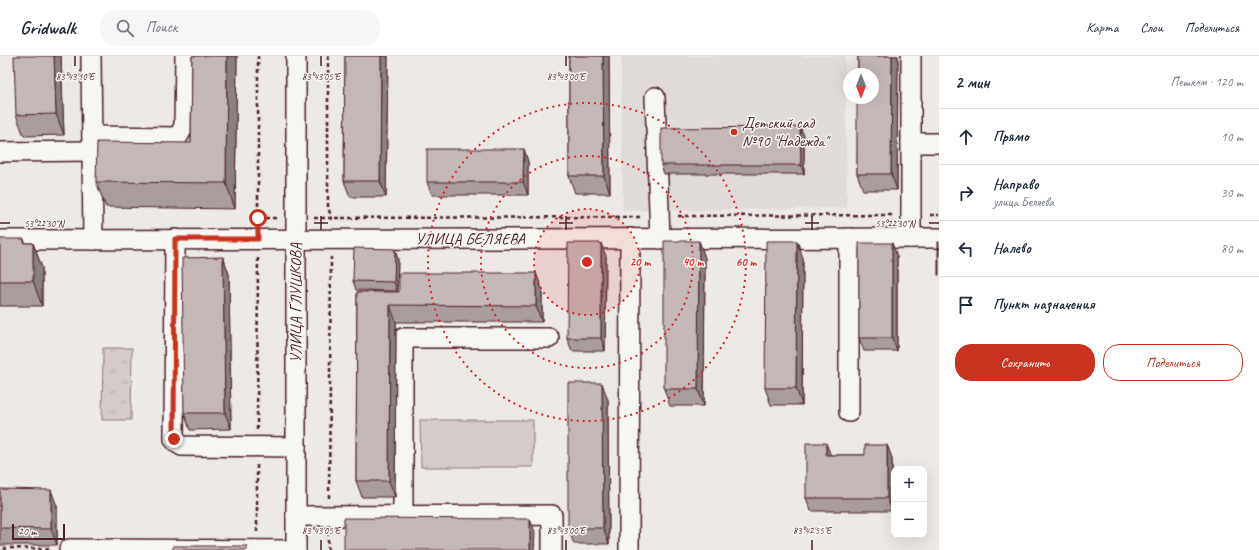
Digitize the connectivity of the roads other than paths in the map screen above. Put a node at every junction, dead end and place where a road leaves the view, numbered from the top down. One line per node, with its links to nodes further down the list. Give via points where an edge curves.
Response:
1 (91, 56): 8 (street)
2 (185, 56): 8 (street, via 184,126 178,137)
3 (296, 56): 15 (street, УЛИЦА ГЛУШКОВА)
4 (911, 56): 6 (street)
5 (655, 97): 16 (street)
6 (911, 143): 7 (street); 12 (street)
7 (939, 143)
8 (92, 144): 9 (street); 18 (street)
9 (0, 152)
10 (630, 238): 15 (street, УЛИЦА БЕЛЯЕВА); 16 (street, УЛИЦА БЕЛЯЕВА); 28 (street)
11 (849, 238): 12 (street, УЛИЦА БЕЛЯЕВА); 16 (street, УЛИЦА БЕЛЯЕВА); 20 (street)
12 (911, 238): 13 (street, УЛИЦА БЕЛЯЕВА)
13 (939, 238)
14 (175, 239): 15 (street, УЛИЦА БЕЛЯЕВА); 18 (street, УЛИЦА БЕЛЯЕВА); 21 (street, via 176,443 182,446)
15 (296, 239): 21 (street, УЛИЦА ГЛУШКОВА)
16 (660, 239)
17 (0, 240): 18 (street, УЛИЦА БЕЛЯЕВА)
18 (93, 240)
19 (549, 338): 23 (street, via 403,338)
20 (849, 412)
21 (296, 447): 22 (street, УЛИЦА ГЛУШКОВА)
22 (296, 516): 23 (street); 26 (street, УЛИЦА ГЛУШКОВА)
23 (403, 516): 27 (street, via 552,515)
24 (69, 549): 25 (street)
25 (257, 550): 26 (street)
26 (296, 550)
27 (552, 550)
28 (629, 550)

